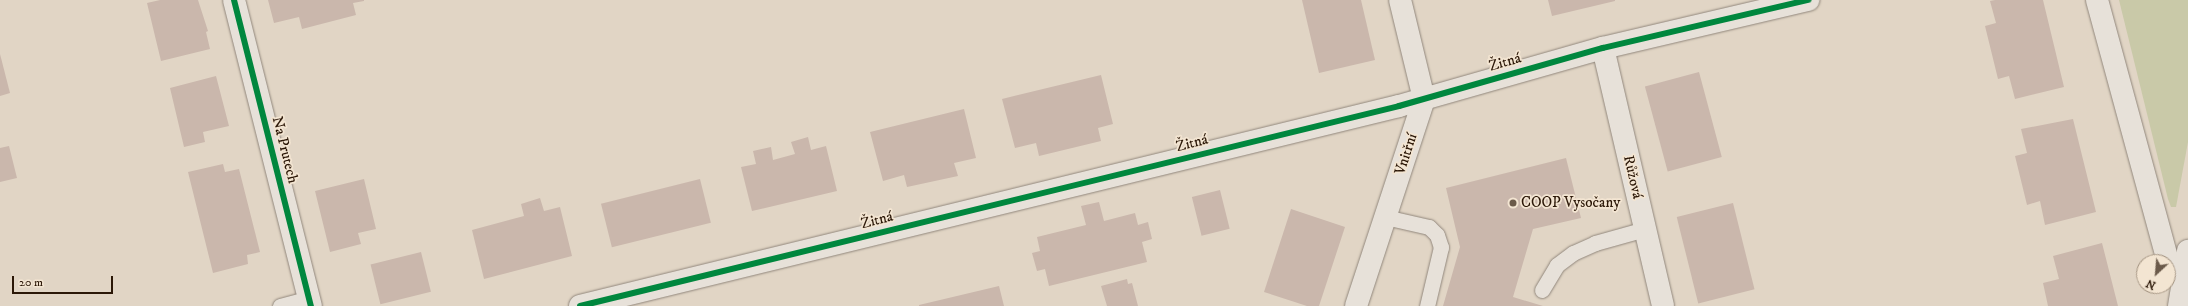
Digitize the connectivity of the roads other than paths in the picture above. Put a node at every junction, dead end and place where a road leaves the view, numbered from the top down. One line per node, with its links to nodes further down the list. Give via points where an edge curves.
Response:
1 (234, 0): 13 (street, Na Prutech)
2 (1400, 0): 6 (street)
3 (1808, 0): 5 (street, Žitná)
4 (2097, 0): 10 (street)
5 (1603, 48): 6 (street, Žitná); 8 (street, Růžová)
6 (1424, 99): 7 (street, Vnitřní); 15 (street, Žitná)
7 (1385, 217): 16 (street, Vnitřní); 17 (lane, via 1429,227 1437,235 1441,247)
8 (1645, 229): 11 (lane, via 1596,243 1573,253 1558,265); 18 (street, Růžová)
9 (2188, 251): 19 (street)
10 (2166, 254)
11 (1542, 290)
12 (2176, 294): 19 (street)
13 (310, 302): 14 (lane)
14 (280, 306)
15 (580, 306)
16 (1356, 306)
17 (1427, 306)
18 (1663, 306)
19 (2179, 306)

